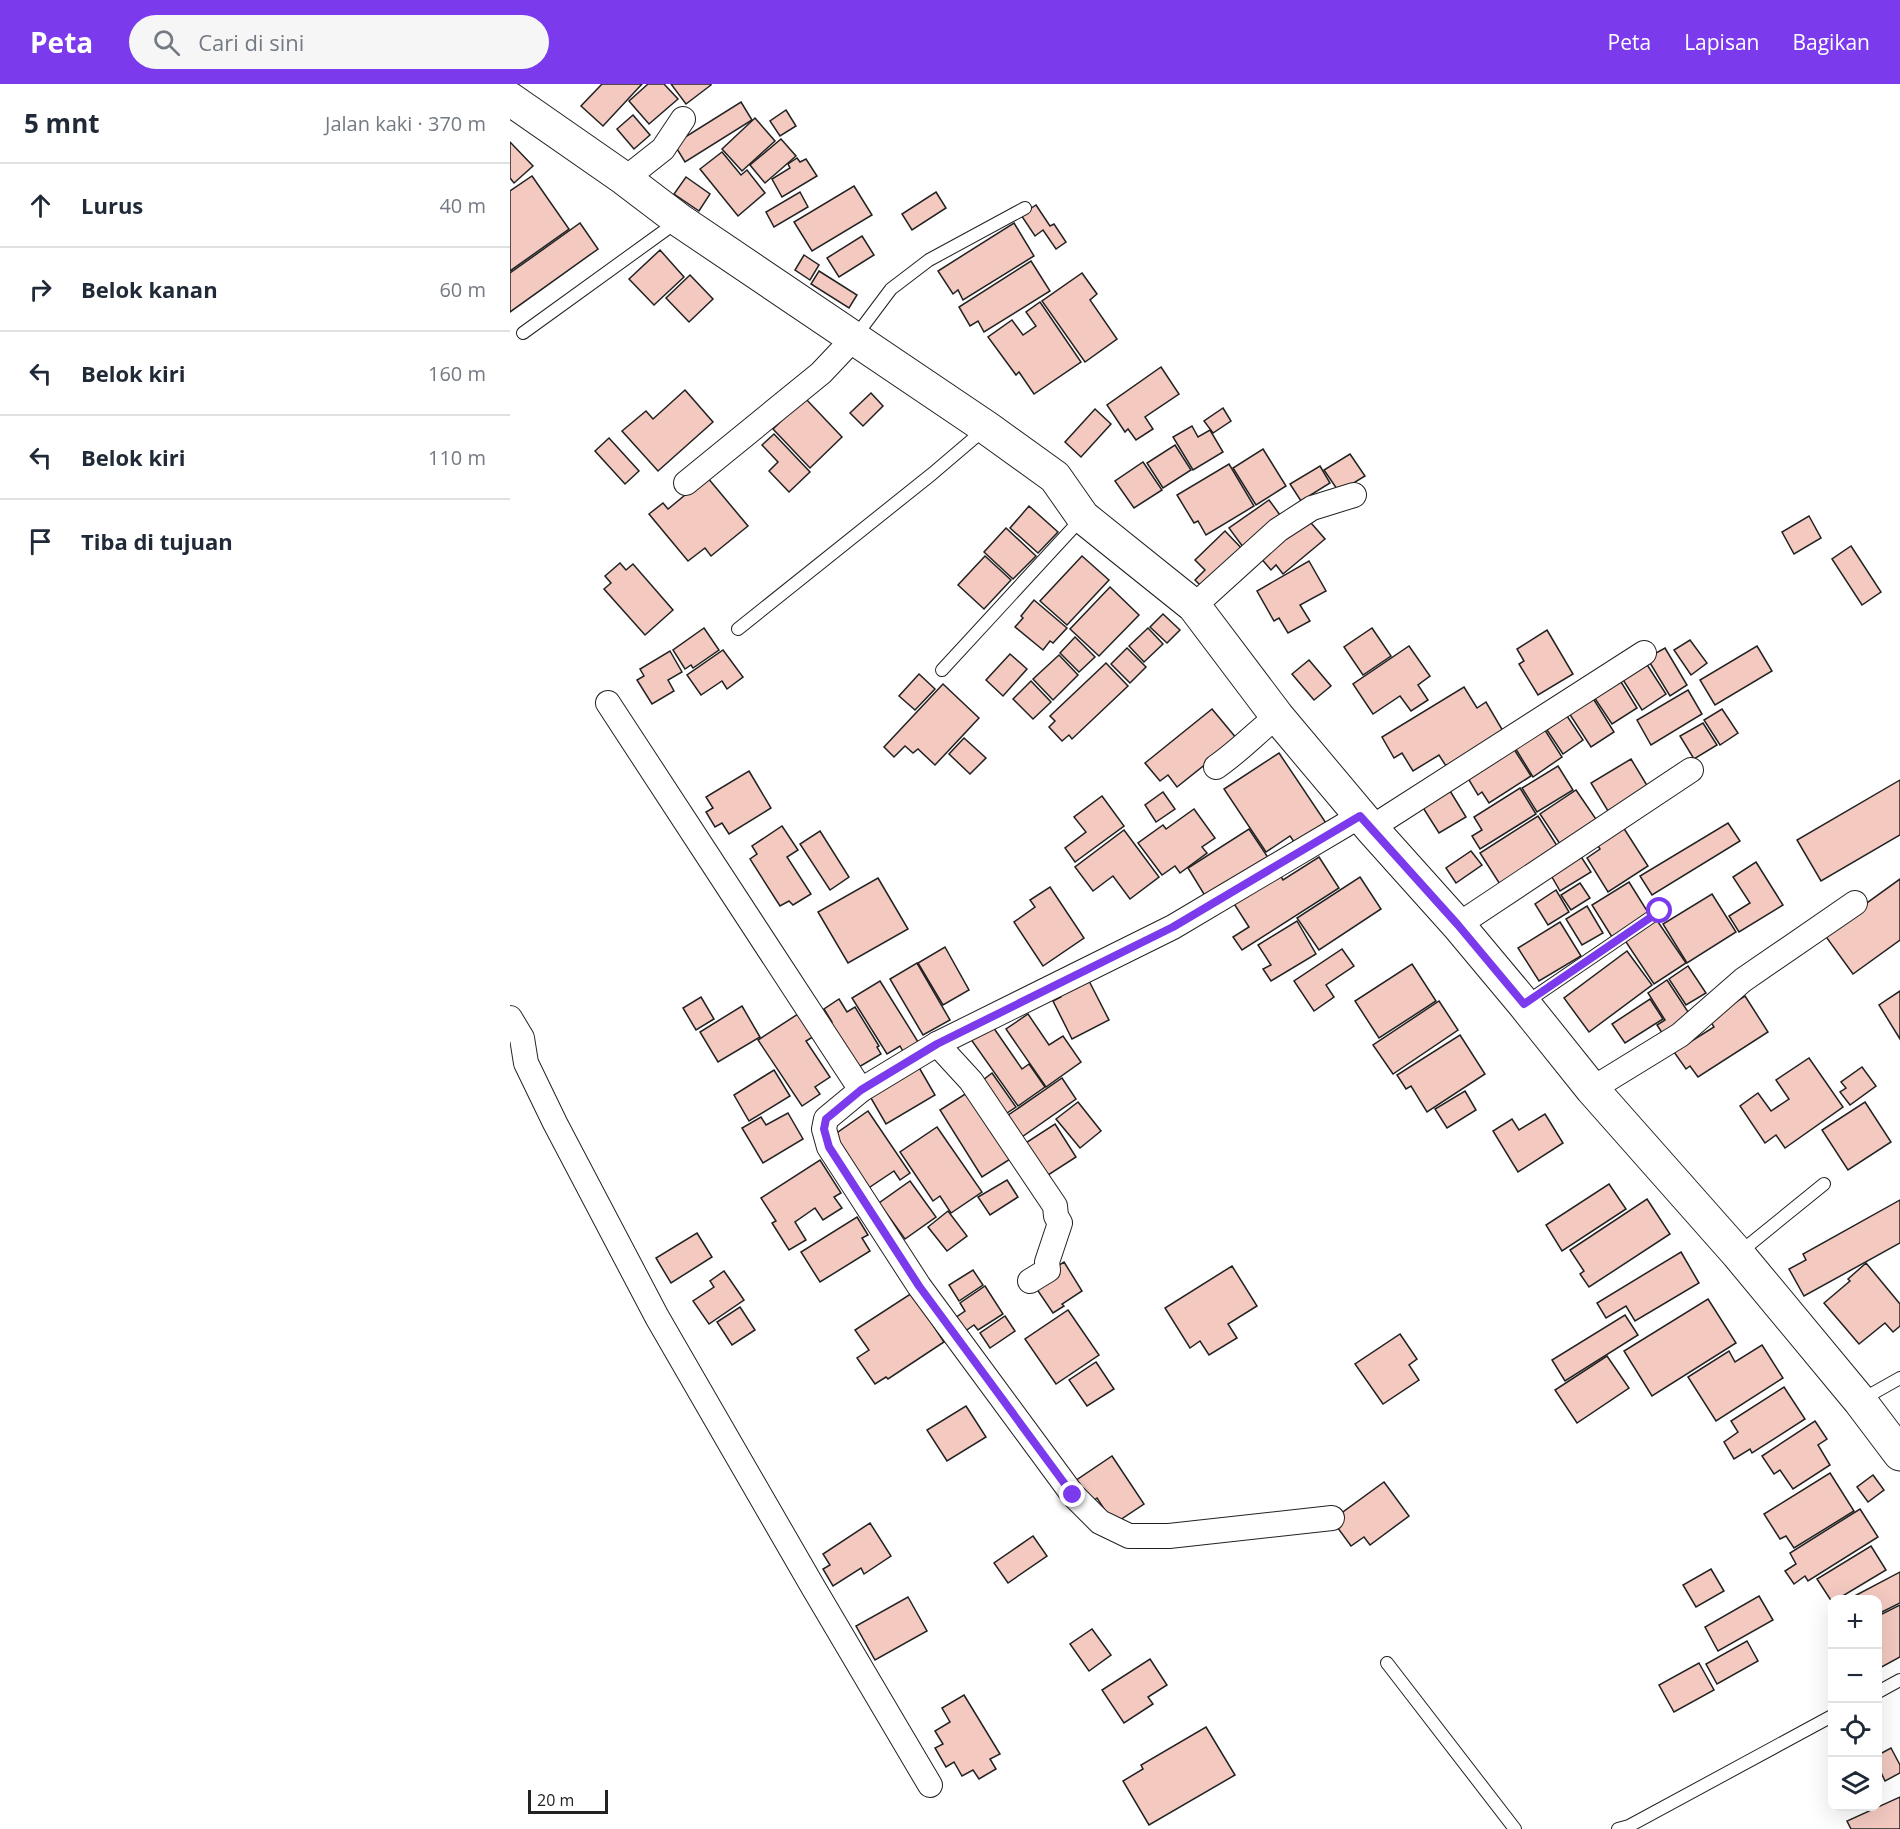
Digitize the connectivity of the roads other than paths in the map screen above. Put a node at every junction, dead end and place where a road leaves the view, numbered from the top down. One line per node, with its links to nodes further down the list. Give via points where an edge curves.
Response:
1 (515, 111): 3 (main road)
2 (684, 119): 3 (street, via 663,148)
3 (625, 179): 5 (main road)
4 (1025, 208): 7 (lane, via 929,260 891,289)
5 (679, 220): 6 (lane); 7 (main road)
6 (523, 333)
7 (854, 338): 8 (main road); 9 (street, via 821,373)
8 (987, 428): 11 (main road, via 1055,477); 13 (lane)
9 (686, 483)
10 (1354, 495): 12 (street, via 1312,508 1278,530)
11 (1083, 517): 12 (main road); 15 (lane)
12 (1194, 606): 17 (main road)
13 (738, 629)
14 (1644, 652): 20 (street)
15 (942, 670)
16 (608, 703): 28 (street)
17 (1277, 716): 18 (street); 20 (main road)
18 (1216, 767)
19 (1691, 770): 23 (street)
20 (1366, 822): 23 (main road); 26 (street, via 1173,927)
21 (1855, 903): 27 (street, via 1743,980 1680,1035)
22 (1660, 911): 24 (lane)
23 (1458, 925): 24 (main road)
24 (1524, 1004): 27 (main road)
25 (510, 1018): 40 (street, via 522,1038 526,1064 555,1123 657,1317)
26 (937, 1044): 28 (street); 31 (street, via 971,1082 1055,1206 1060,1223 1048,1270)
27 (1592, 1089): 30 (main road)
28 (861, 1090): 35 (street, via 826,1119 824,1129 829,1147 926,1296 1073,1495 1100,1522 1129,1536 1169,1536)
29 (1824, 1184): 30 (lane)
30 (1738, 1254): 33 (main road)
31 (1030, 1281)
32 (1900, 1378): 33 (lane)
33 (1860, 1401): 34 (main road)
34 (1900, 1454)
35 (1332, 1518)
36 (1387, 1663): 41 (lane)
37 (1900, 1680): 38 (lane)
38 (1882, 1690)
39 (1828, 1719): 42 (lane)
40 (930, 1785)
41 (1515, 1829)
42 (1618, 1829)

